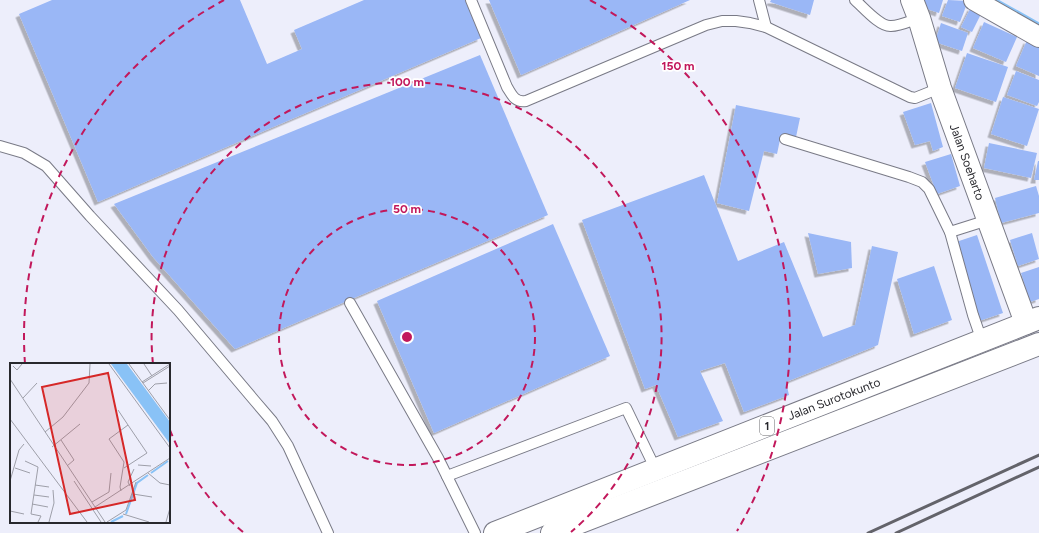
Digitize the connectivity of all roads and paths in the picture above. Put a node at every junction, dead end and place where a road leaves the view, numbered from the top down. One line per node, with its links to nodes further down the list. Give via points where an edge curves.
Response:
1 (470, 0): 6 (lane, via 507,87 518,102 526,101 706,25 736,21)
2 (759, 0): 6 (lane)
3 (855, 0): 5 (lane, via 886,26 892,26)
4 (984, 2): 7 (street)
5 (915, 9): 8 (main road, Jalan Soeharto)
6 (766, 27): 8 (lane, via 910,97 915,98)
7 (1039, 37)
8 (940, 88): 11 (main road, Jalan Soeharto)
9 (785, 139): 12 (lane, via 922,182 931,192)
10 (0, 146): 19 (lane, via 24,153 46,166 178,310 272,421 288,446)
11 (988, 220): 12 (lane); 14 (main road, Jalan Soeharto)
12 (950, 232): 15 (lane)
13 (350, 303): 18 (lane)
14 (1033, 321): 15 (main road, Jalan Surotokunto / 1)
15 (982, 341): 17 (main road, Jalan Surotokunto / 1)
16 (1039, 344): 22 (main road, Jalan Surotokunto / 1)
17 (656, 470): 18 (lane, via 626,408); 21 (main road, Jalan Surotokunto / 1)
18 (447, 476): 20 (lane)
19 (328, 533)
20 (475, 533)
21 (495, 533)
22 (552, 533)

